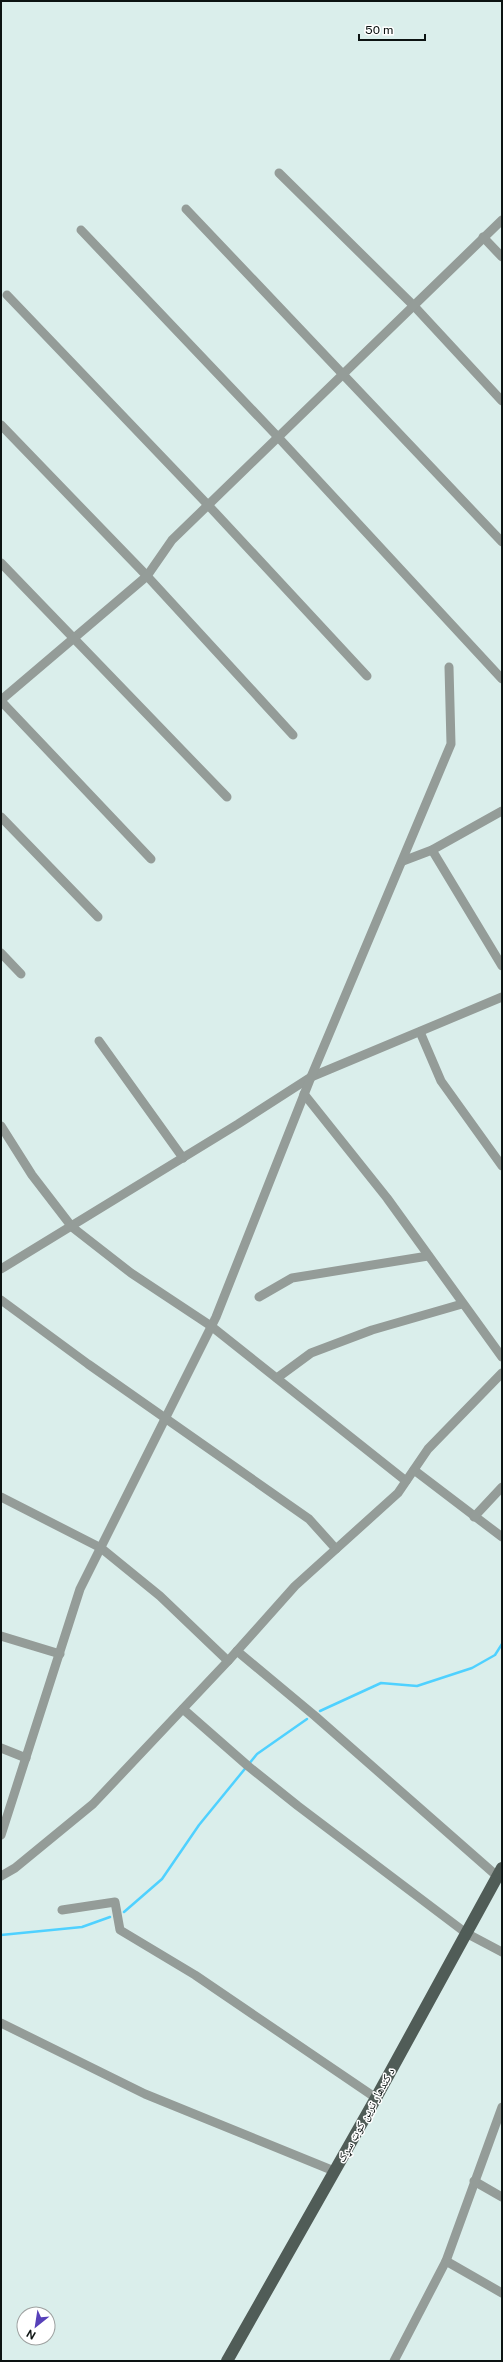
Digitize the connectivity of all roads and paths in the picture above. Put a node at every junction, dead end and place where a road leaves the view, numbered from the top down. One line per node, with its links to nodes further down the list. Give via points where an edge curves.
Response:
1 (279, 173): 8 (street)
2 (186, 209): 9 (street)
3 (502, 220): 5 (street)
4 (81, 230): 12 (street)
5 (483, 237): 6 (street); 8 (street)
6 (502, 256)
7 (7, 295): 13 (street)
8 (414, 306): 9 (street); 10 (street)
9 (344, 375): 12 (street); 14 (street)
10 (502, 401)
11 (1, 425): 16 (street)
12 (277, 436): 13 (street); 20 (street)
13 (208, 505): 16 (street, via 172,540); 19 (street)
14 (502, 542)
15 (1, 563): 17 (street)
16 (147, 576): 17 (street); 22 (street)
17 (74, 638): 21 (street); 23 (street)
18 (449, 667): 28 (street, via 451,744)
19 (367, 676)
20 (502, 679)
21 (1, 700): 27 (street)
22 (293, 735)
23 (227, 798)
24 (502, 811): 26 (street)
25 (1, 817): 29 (street)
26 (432, 850): 28 (street); 31 (street)
27 (151, 859)
28 (403, 861): 36 (street)
29 (98, 917)
30 (1, 953): 32 (street)
31 (502, 966)
32 (21, 974)
33 (502, 997): 34 (street)
34 (420, 1032): 36 (street); 40 (street, via 441,1081)
35 (99, 1041): 39 (street)
36 (310, 1077): 37 (street); 39 (street)
37 (304, 1094): 42 (street, via 388,1198); 47 (street)
38 (1, 1126): 41 (street, via 32,1175)
39 (183, 1158): 41 (street)
40 (502, 1166)
41 (72, 1227): 43 (street); 47 (street, via 131,1273)
42 (428, 1256): 44 (street, via 292,1278); 46 (street)
43 (1, 1269)
44 (259, 1297)
45 (1, 1300): 51 (street)
46 (462, 1304): 48 (street); 50 (street, via 372,1330 311,1353)
47 (211, 1326): 50 (street); 51 (street)
48 (502, 1357)
49 (502, 1373): 52 (street, via 428,1449)
50 (277, 1378): 53 (street)
51 (166, 1418): 58 (street); 59 (street, via 309,1519)
52 (414, 1470): 53 (street); 56 (street)
53 (406, 1481): 59 (street, via 398,1493)
54 (502, 1487): 56 (street)
55 (1, 1497): 58 (street)
56 (474, 1516): 57 (street)
57 (502, 1537)
58 (101, 1548): 62 (street, via 80,1589); 63 (street, via 160,1596)
59 (336, 1549): 61 (street, via 295,1586)
60 (1, 1636): 62 (street)
61 (237, 1651): 63 (street); 68 (street)
62 (60, 1654): 66 (street)
63 (228, 1661): 64 (street)
64 (183, 1709): 69 (street, via 93,1804 15,1868); 71 (street, via 292,1801)
65 (1, 1748): 66 (street)
66 (26, 1758): 67 (street)
67 (1, 1835)
68 (500, 1872): 71 (main road, د کندهار ترين کوټ سړک)
69 (1, 1876)
70 (62, 1910): 74 (street, via 115,1902 120,1930 195,1975)
71 (466, 1933): 72 (street); 74 (main road, د کندهار ترين کوټ سړک)
72 (502, 1952)
73 (1, 2022): 76 (street, via 145,2094)
74 (376, 2098): 76 (main road, د کندهار ترين کوټ سړک)
75 (502, 2107): 77 (street)
76 (334, 2171): 81 (main road, د کندهار ترين کوټ سړک)
77 (474, 2181): 78 (street); 79 (street)
78 (502, 2197)
79 (446, 2261): 80 (street); 82 (street)
80 (502, 2293)
81 (227, 2361)
82 (394, 2361)

